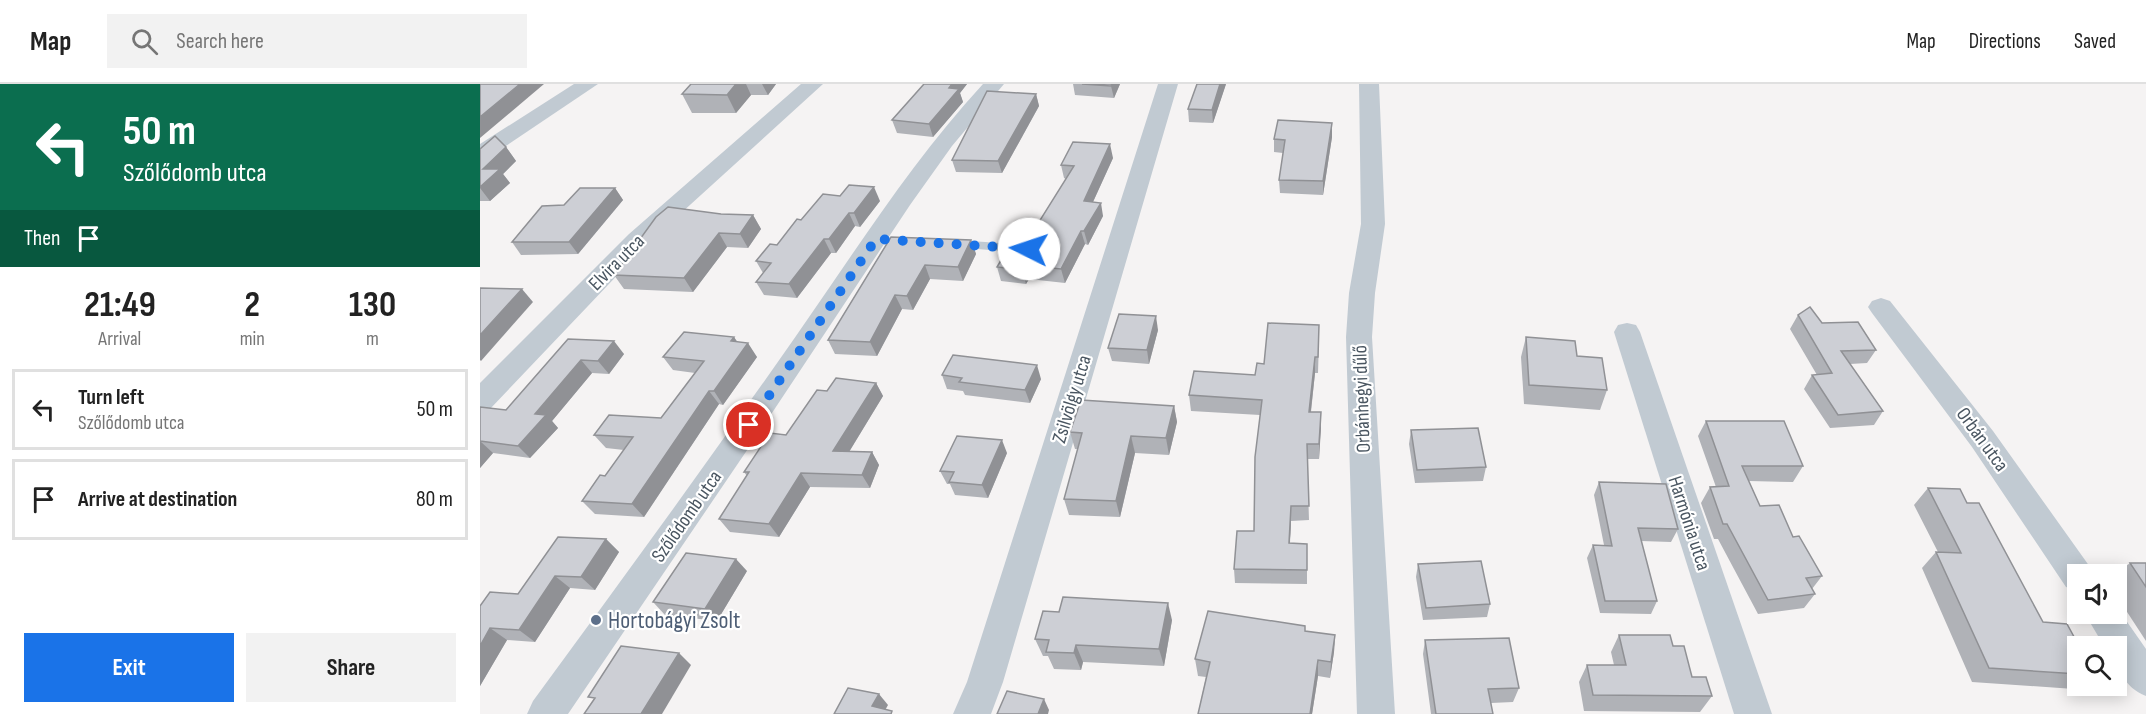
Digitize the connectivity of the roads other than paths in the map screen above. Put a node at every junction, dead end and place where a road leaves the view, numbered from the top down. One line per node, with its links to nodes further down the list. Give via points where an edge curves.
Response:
1 (588, 84): 6 (street)
2 (813, 84): 11 (street, Elvira utca, via 638,239)
3 (994, 84): 15 (street, Szőlődomb utca, via 914,183 882,239)
4 (1167, 84): 16 (street, Zsilvölgy utca)
5 (1369, 84): 17 (street, Orbánhegyi dűlő, via 1372,224 1359,338)
6 (480, 153)
7 (947, 244): 8 (lane)
8 (1029, 249)
9 (1881, 307): 12 (street, Orbán utca, via 1922,357)
10 (1627, 332): 18 (street, Harmónia utca)
11 (480, 401)
12 (2069, 564)
13 (2109, 624): 14 (street)
14 (2146, 679)
15 (546, 714)
16 (972, 714)
17 (1376, 714)
18 (1753, 714)

